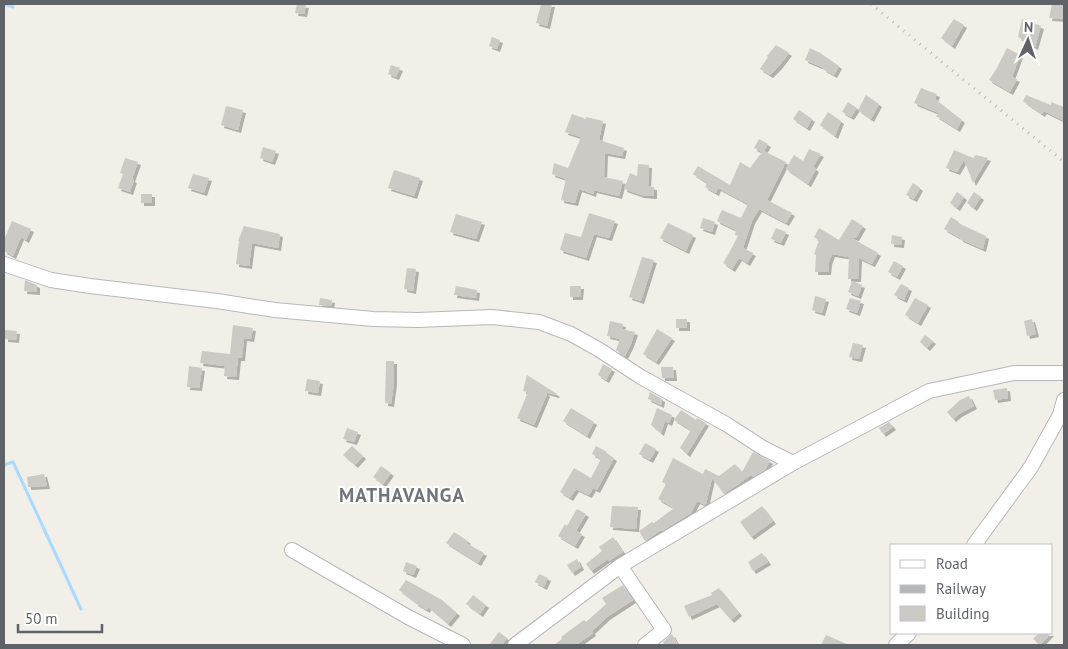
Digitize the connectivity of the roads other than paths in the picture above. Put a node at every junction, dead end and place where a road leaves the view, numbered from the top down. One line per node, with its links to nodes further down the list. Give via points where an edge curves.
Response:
1 (4, 264): 4 (street, via 51,280 275,310 373,319 492,318 539,322 598,349)
2 (1064, 373): 4 (street, via 1014,373 929,390)
3 (1064, 400): 5 (street, via 1060,415 1031,467)
4 (792, 463): 7 (street)
5 (975, 544)
6 (292, 550): 9 (street)
7 (620, 566): 10 (street); 11 (street, via 664,630)
8 (908, 634): 12 (street)
9 (463, 645)
10 (515, 645)
11 (645, 645)
12 (896, 645)

